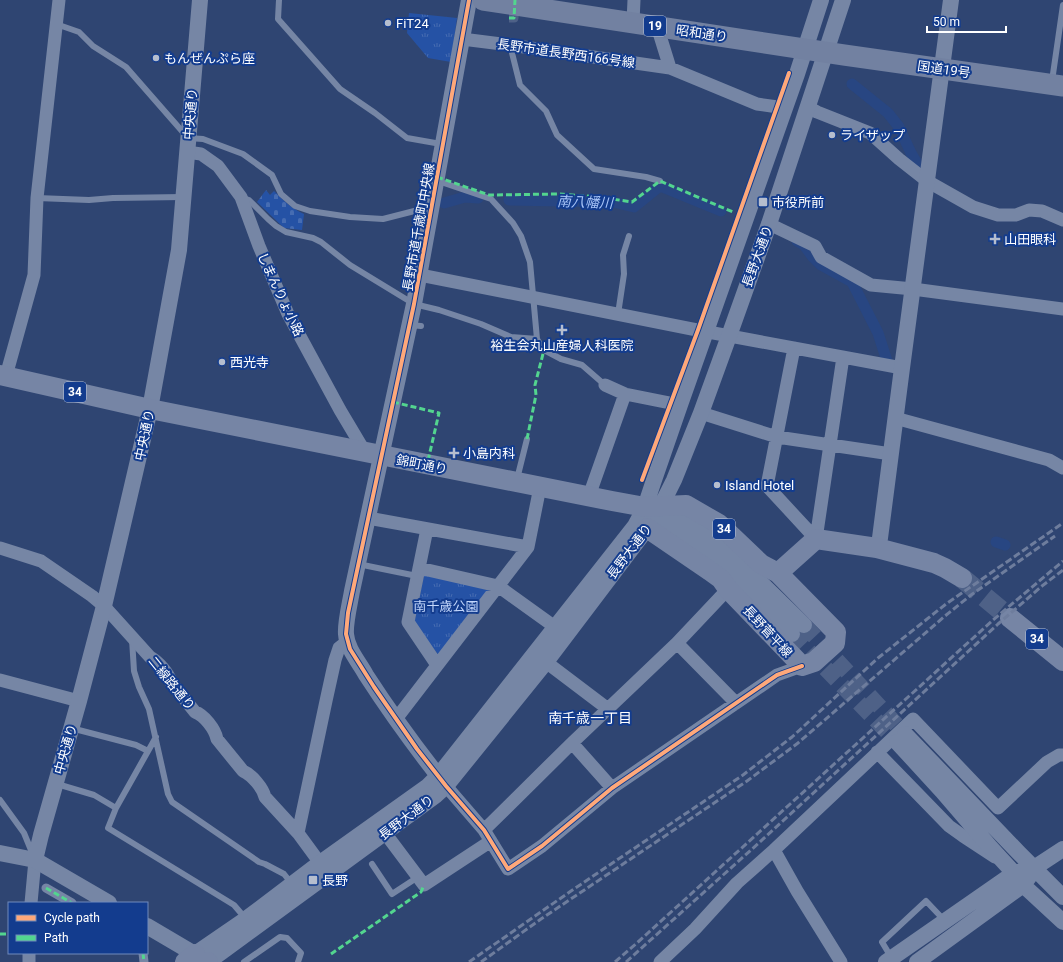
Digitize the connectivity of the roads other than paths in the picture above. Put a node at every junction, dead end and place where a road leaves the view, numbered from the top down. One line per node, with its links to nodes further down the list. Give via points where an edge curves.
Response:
1 (58, 0): 12 (street)
2 (200, 0): 24 (street, 中央通り)
3 (279, 0): 23 (lane, via 278,19 340,89 407,138)
4 (469, 0): 14 (street, 長野市道千歳町中央線)
5 (483, 0): 11 (highway, 昭和通り / 19)
6 (634, 0): 11 (street)
7 (822, 0): 16 (street, 長野大通り)
8 (843, 0): 17 (street, 長野大通り)
9 (951, 0): 19 (street)
10 (1063, 5): 20 (lane)
11 (633, 22): 13 (highway, 昭和通り / 19)
12 (56, 24): 24 (lane, via 79,32 93,46 126,67); 30 (street)
13 (656, 26): 16 (highway, 昭和通り / 19); 18 (street)
14 (462, 39): 15 (street, 長野市道長野西166号線); 23 (street, 長野市道千歳町中央線)
15 (510, 45): 18 (street, 長野市道長野西166号線); 26 (lane, via 520,85 546,111 557,135 594,169)
16 (805, 49): 17 (highway, 昭和通り / 19); 22 (street, 長野大通り)
17 (826, 52): 19 (highway, 国道19号 / 19); 21 (street, 長野大通り)
18 (670, 68): 22 (street, 長野市道長野西166号線, via 757,104)
19 (942, 69): 20 (highway, 国道19号 / 19); 27 (street)
20 (1057, 85)
21 (808, 107): 27 (street, via 870,133); 33 (street, 長野大通り)
22 (785, 108): 41 (street, 長野大通り)
23 (443, 144): 25 (street, 長野市道千歳町中央線)
24 (187, 145): 28 (street, 中央通り); 29 (street, しまんりょ小路, via 218,166); 31 (lane, via 203,139 243,154 272,174 281,194 295,206 310,211 383,219)
25 (436, 180): 31 (street, 長野市道千歳町中央線); 37 (lane, via 491,199 513,223 521,236 530,262)
26 (660, 181)
27 (927, 181): 32 (street, via 973,207 998,215 1016,215 1029,210 1042,211); 36 (street)
28 (183, 197): 30 (lane, via 89,200); 51 (street, 中央通り, via 179,250)
29 (241, 197): 38 (lane, via 249,200 276,226 286,232 321,242 350,265); 57 (street, しまんりょ小路, via 288,314 340,410)
30 (36, 198): 47 (street, via 34,275)
31 (432, 206): 35 (street, 長野市道千歳町中央線)
32 (1063, 220)
33 (769, 224): 36 (street, via 815,246 821,258 871,285); 42 (street, 長野大通り)
34 (629, 236): 40 (lane, via 623,255 624,274)
35 (420, 275): 37 (street); 38 (street, 長野市道千歳町中央線)
36 (913, 289): 39 (street); 46 (street)
37 (533, 298): 40 (street); 43 (lane)
38 (414, 304): 43 (lane, via 439,310 511,337); 57 (street, 長野市道千歳町中央線, via 415,325)
39 (1063, 309)
40 (618, 314): 41 (street)
41 (706, 332): 42 (street); 50 (street, 長野大通り)
42 (729, 336): 44 (street); 52 (street, 長野大通り)
43 (538, 339): 48 (lane, via 544,350 561,359 582,365)
44 (794, 348): 45 (street); 54 (street)
45 (843, 357): 46 (street); 56 (street)
46 (902, 368): 53 (street)
47 (3, 376): 51 (main road, 34)
48 (605, 385): 49 (street)
49 (625, 394): 50 (street); 62 (street)
50 (680, 405): 64 (street, 長野大通り)
51 (150, 409): 57 (main road, 錦町通り / 34); 77 (street, 中央通り)
52 (701, 413): 54 (street); 64 (street, 長野大通り, via 674,480)
53 (895, 418): 58 (street); 59 (street, via 1049,460)
54 (777, 437): 56 (street); 67 (street, via 767,486)
55 (527, 439): 60 (lane)
56 (831, 445): 58 (street); 67 (street)
57 (373, 454): 60 (main road, 錦町通り / 34); 65 (street, 長野市道千歳町中央線)
58 (891, 454): 70 (street)
59 (1063, 468)
60 (516, 482): 61 (main road, 錦町通り / 34)
61 (540, 487): 62 (main road, 錦町通り / 34); 68 (street)
62 (589, 496): 63 (main road, 錦町通り / 34)
63 (623, 503): 64 (main road, 長野菅平線 / 34)
64 (652, 514): 73 (main road, 長野菅平線 / 34, via 686,505 719,524 761,564); 76 (main road, 長野菅平線 / 34, via 721,579); 79 (street, 長野大通り, via 635,526); 80 (street, via 684,519 723,546); 84 (street, 長野大通り)
65 (368, 518): 66 (street); 71 (street, 長野市道千歳町中央線)
66 (427, 529): 68 (street); 72 (street)
67 (816, 539): 70 (main road); 73 (main road)
68 (528, 547): 75 (street)
69 (0, 548): 77 (street, 二線路通り, via 41,561)
70 (877, 548): 74 (main road, via 934,563)
71 (358, 564): 72 (lane); 82 (street, 長野市道千歳町中央線, via 348,613)
72 (418, 572): 75 (street); 86 (street, via 408,622)
73 (778, 573): 87 (main road, 長野菅平線 / 34, via 836,632 835,643 814,662)
74 (962, 578)
75 (498, 586): 79 (street); 86 (street)
76 (728, 589): 83 (street); 87 (main road, 長野菅平線 / 34)
77 (104, 606): 81 (street, 二線路通り); 89 (street, 中央通り)
78 (1010, 618): 85 (main road, 34)
79 (555, 627): 84 (street, 長野大通り)
80 (798, 630)
81 (132, 636): 94 (lane, via 134,671 149,709); 105 (street, 二線路通り, via 150,657 155,659 194,712 200,714 216,734 221,745 244,771 249,773 265,797)
82 (348, 641): 92 (street, via 350,649); 105 (street, via 339,648)
83 (677, 643): 90 (street); 91 (street)
84 (540, 657): 91 (street); 99 (street, 長野大通り)
85 (1063, 661)
86 (437, 665): 92 (street)
87 (802, 666): 90 (street, via 777,674)
88 (0, 680): 89 (street)
89 (79, 701): 93 (street, 中央通り)
90 (736, 703): 101 (street)
91 (608, 710): 95 (street)
92 (396, 719): 99 (street)
93 (72, 728): 96 (lane, via 136,745); 100 (street, 中央通り)
94 (156, 737): 96 (lane); 118 (lane, via 172,802 259,862 284,874)
95 (572, 743): 101 (street); 104 (street)
96 (148, 751): 103 (lane)
97 (877, 752): 98 (street, via 913,718 998,808 1047,762); 109 (street); 112 (street, via 949,826)
98 (1063, 755)
99 (442, 781): 104 (street); 106 (street, 長野大通り, via 435,796); 113 (street, 長野大通り, via 428,786)
100 (55, 784): 103 (lane, via 94,795); 111 (street, 中央通り)
101 (612, 788): 107 (street, via 542,846 508,869)
102 (0, 800): 111 (lane, via 24,833)
103 (116, 808): 124 (lane, via 108,828 234,905)
104 (484, 830): 107 (street)
105 (298, 833): 113 (street, 二線路通り)
106 (385, 833): 116 (street); 129 (street, 長野大通り)
107 (491, 841): 116 (street, via 424,885)
108 (1063, 849): 115 (street)
109 (774, 850): 133 (street, via 737,883 695,929); 134 (street)
110 (0, 852): 111 (street)
111 (35, 860): 121 (street); 123 (street)
112 (1003, 861): 115 (street, via 942,791 901,738); 117 (street)
113 (320, 863): 118 (street, 長野大通り)
114 (372, 864): 116 (lane, via 392,894)
115 (1034, 868): 117 (street); 120 (street)
116 (418, 877)
117 (1019, 879): 125 (street); 126 (street); 135 (street, via 957,934)
118 (292, 884): 124 (street, 長野大通り)
119 (46, 888): 122 (street)
120 (1063, 896)
121 (31, 902)
122 (70, 902)
123 (107, 902)
124 (246, 919): 128 (street, 長野大通り)
125 (945, 922): 130 (street); 130 (lane, via 926,901 882,942)
126 (1063, 922)
127 (148, 927): 129 (street)
128 (222, 936): 129 (street, 長野大通り); 129 (street)
129 (205, 960)
130 (889, 960)
131 (244, 962): 132 (lane, via 280,937 287,938 301,953)
132 (298, 962)
133 (660, 962)
134 (841, 962)
135 (917, 962)

